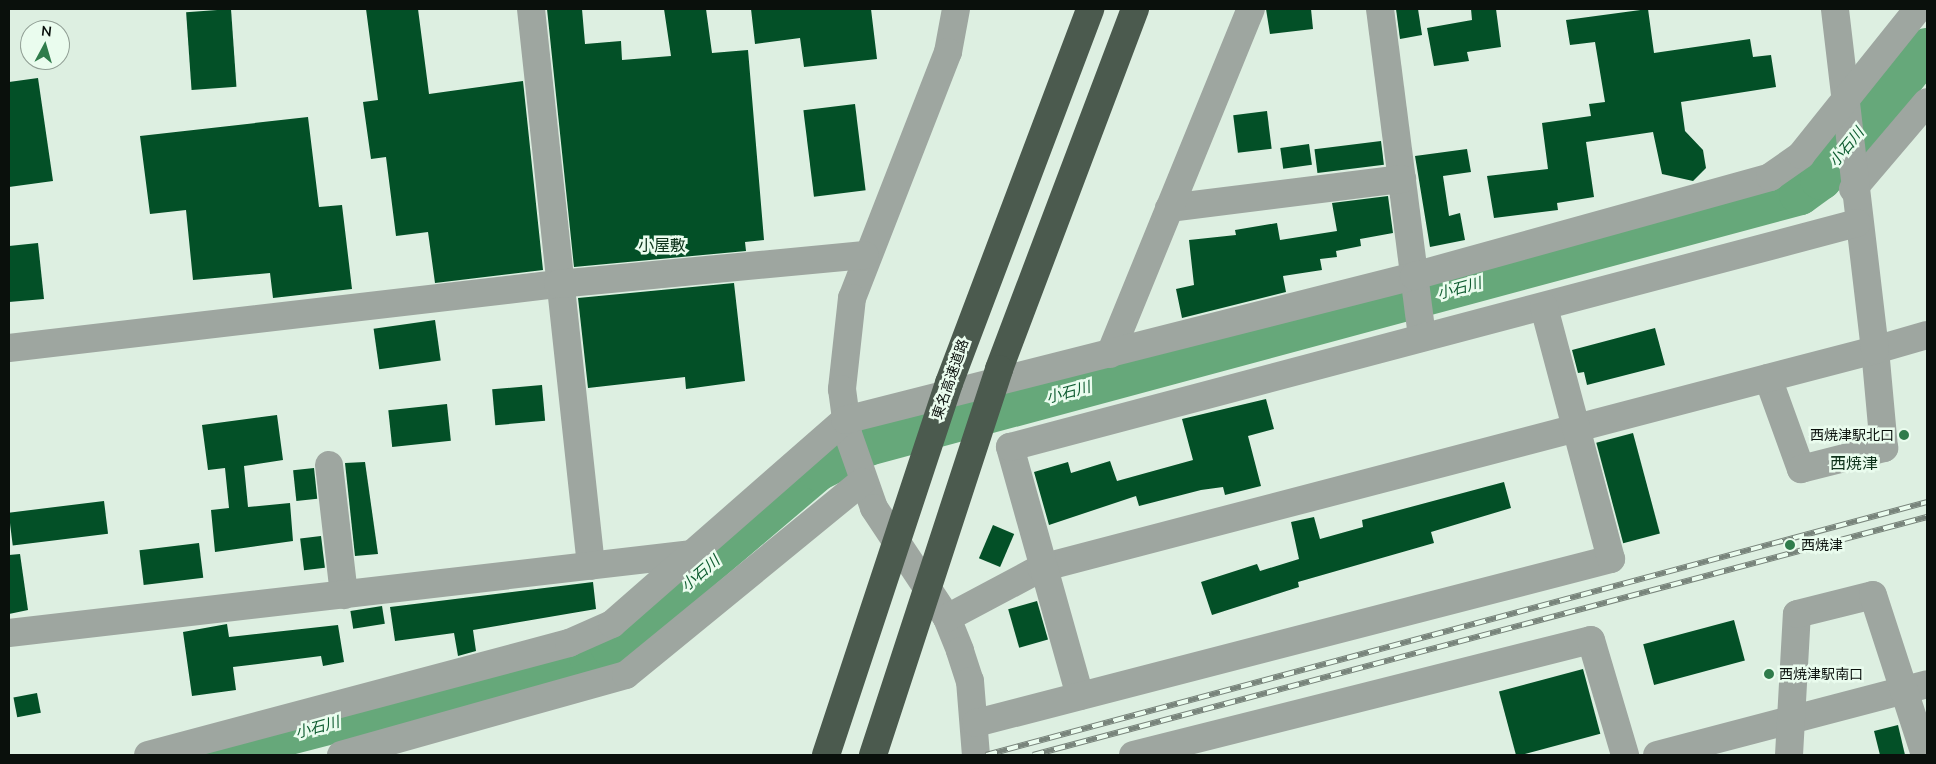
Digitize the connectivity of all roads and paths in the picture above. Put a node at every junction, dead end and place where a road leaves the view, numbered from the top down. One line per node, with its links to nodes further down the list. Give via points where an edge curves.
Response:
1 (531, 9): 17 (street)
2 (956, 9): 15 (street, via 948,52)
3 (1090, 9): 41 (highway, 東名高速道路, bridge, via 949,383)
4 (1135, 9): 42 (highway, bridge, via 999,369)
5 (1251, 9): 13 (street)
6 (1380, 9): 11 (street)
7 (1835, 9): 9 (street)
8 (1918, 9): 9 (street)
9 (1844, 96): 12 (street); 16 (street, via 1801,155 1770,177)
10 (1927, 102): 12 (street)
11 (1402, 179): 13 (street); 16 (street)
12 (1853, 189): 14 (street)
13 (1169, 208): 23 (street)
14 (1857, 223): 18 (street); 22 (street)
15 (866, 255): 17 (street); 25 (street, via 852,298 842,358)
16 (1414, 276): 20 (street); 23 (street)
17 (558, 284): 21 (street); 30 (street)
18 (1544, 307): 20 (street); 26 (street)
19 (1927, 335): 22 (street)
20 (1422, 336): 31 (street, via 1010,447)
21 (9, 348)
22 (1875, 350): 24 (street); 24 (street, via 1884,448 1801,469)
23 (1110, 354): 25 (street)
24 (1768, 378): 26 (street)
25 (846, 427): 28 (street); 29 (street)
26 (1576, 428): 31 (street); 36 (street, via 1611,559)
27 (329, 465): 32 (street)
28 (862, 482): 33 (street, via 874,508); 40 (street, via 626,675)
29 (692, 554): 30 (street); 39 (street, via 612,624 569,642)
30 (591, 566): 32 (street)
31 (1041, 568): 33 (street); 36 (street)
32 (344, 594): 34 (street)
33 (946, 618): 38 (street, via 970,681)
34 (9, 633)
35 (1917, 687): 37 (street); 37 (street, via 1873,595 1797,614); 48 (street)
36 (1080, 696): 38 (street)
37 (1789, 721): 46 (street); 47 (street)
38 (976, 723): 43 (street)
39 (148, 755)
40 (341, 755)
41 (826, 755)
42 (873, 755)
43 (976, 755)
44 (1133, 755): 45 (street, via 1591,640)
45 (1625, 755)
46 (1657, 755)
47 (1788, 755)
48 (1925, 755)

